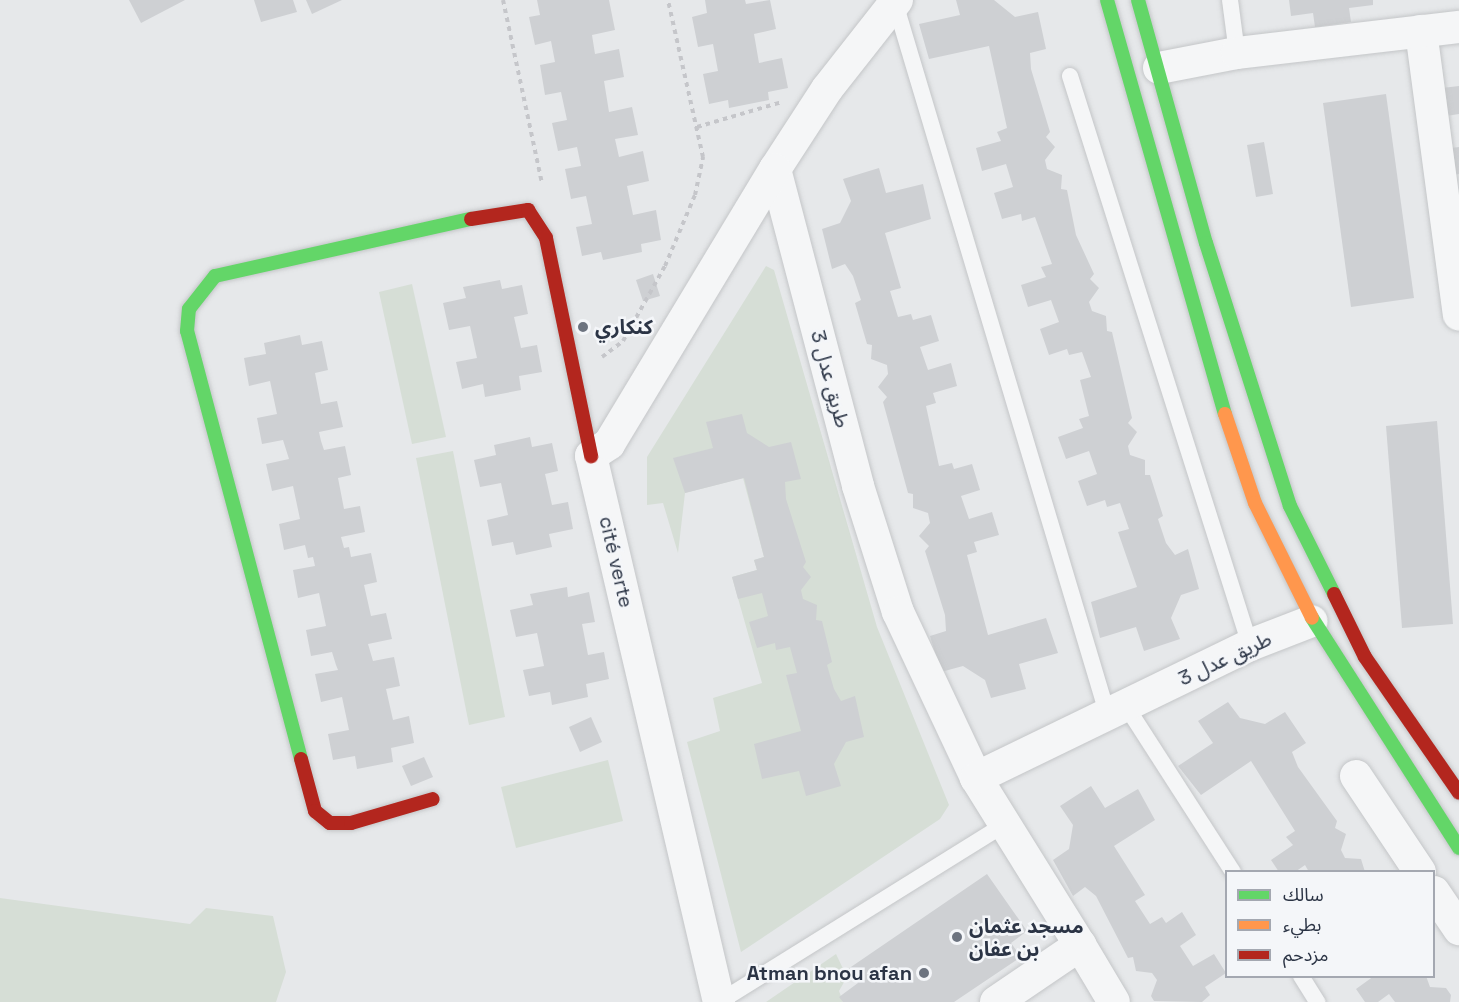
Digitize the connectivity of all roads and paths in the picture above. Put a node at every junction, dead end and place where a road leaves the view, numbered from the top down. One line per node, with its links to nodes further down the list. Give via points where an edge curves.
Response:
1 (503, 0): 15 (path, via 542,178)
2 (668, 0): 13 (path)
3 (1107, 0): 19 (main road, via 1231,440 1283,566)
4 (1138, 0): 10 (main road)
5 (1230, 0): 9 (lane)
6 (896, 1): 12 (street); 21 (lane)
7 (1459, 27): 8 (street)
8 (1421, 31): 9 (street); 16 (street)
9 (1237, 52): 10 (street)
10 (1159, 68): 24 (main road, via 1206,243 1290,506 1365,657)
11 (1070, 76): 20 (lane)
12 (826, 89): 13 (path); 14 (street)
13 (697, 127): 17 (path, via 703,157 695,195 665,266 623,341)
14 (775, 169): 18 (street, via 609,444); 23 (street, طريق عدل 3, via 858,486 898,612)
15 (539, 222): 17 (main road); 25 (main road, via 528,210 514,209 215,276 189,309 188,331 315,811 330,823 351,823)
16 (1459, 314)
17 (575, 378): 18 (main road)
18 (591, 456): 34 (street, cité verte)
19 (1312, 621): 20 (street, طريق عدل 3); 27 (main road)
20 (1250, 645): 21 (street, طريق عدل 3)
21 (1117, 711): 23 (street, طريق عدل 3); 28 (lane)
22 (1356, 776): 29 (street)
23 (976, 778): 26 (street, طريق عدل 3)
24 (1459, 793)
25 (433, 799)
26 (1005, 824): 32 (street, طريق عدل 3); 34 (lane)
27 (1459, 848)
28 (1232, 870)
29 (1419, 870)
30 (1435, 893): 31 (street)
31 (1459, 929)
32 (1080, 945): 35 (street); 36 (street)
33 (1302, 978): 37 (lane)
34 (719, 1002)
35 (996, 1002)
36 (1114, 1002)
37 (1317, 1002)

